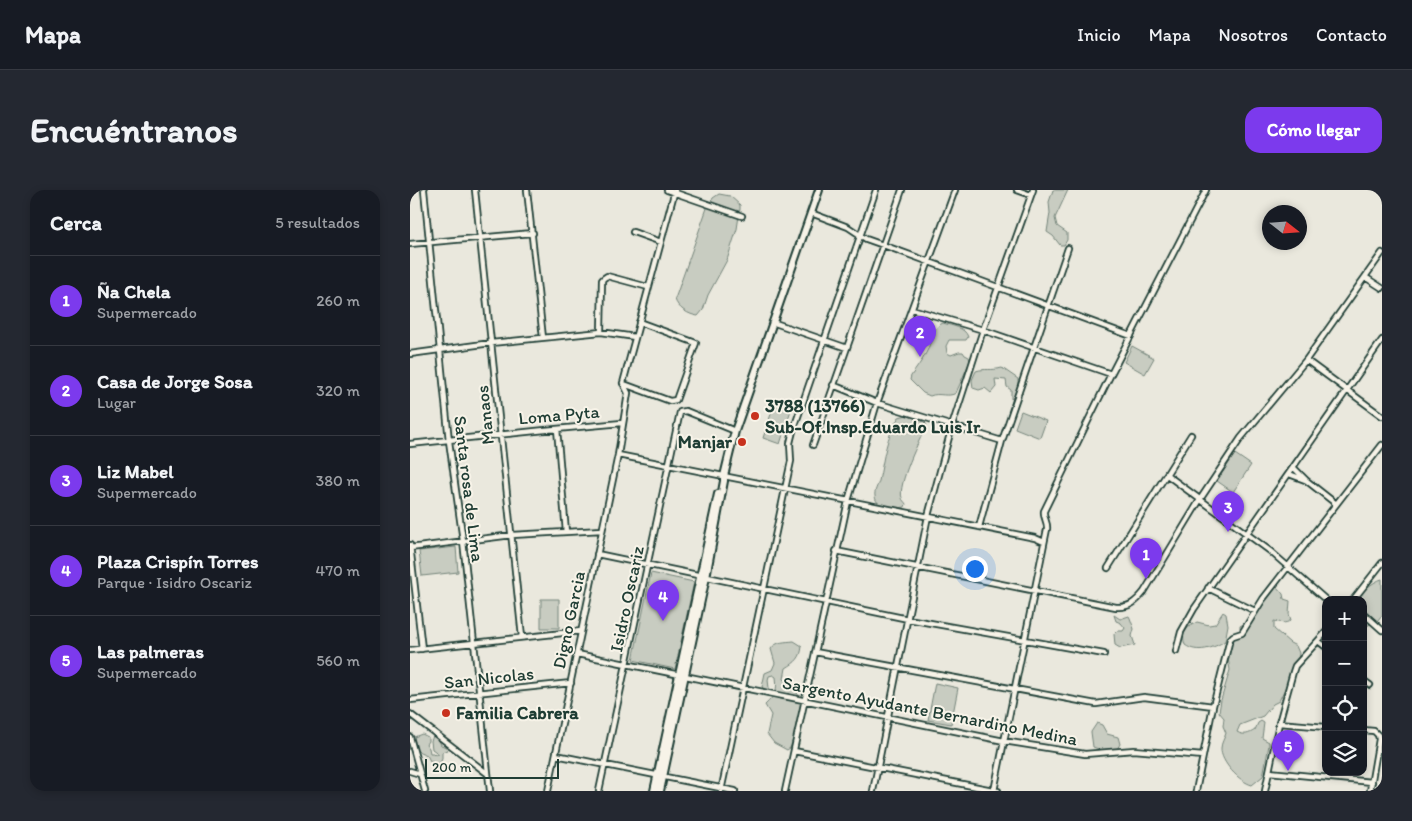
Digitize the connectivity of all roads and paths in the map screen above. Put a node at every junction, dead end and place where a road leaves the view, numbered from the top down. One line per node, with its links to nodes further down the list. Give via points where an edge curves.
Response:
1 (424, 190): 19 (street, Santa rosa de Lima)
2 (475, 190): 18 (street, Manaos)
3 (527, 190): 16 (street)
4 (667, 190): 11 (street)
5 (819, 190): 13 (street)
6 (876, 190): 17 (street)
7 (902, 190): 22 (street)
8 (955, 190): 25 (street)
9 (1016, 190): 12 (street)
10 (1206, 190): 36 (street)
11 (674, 191): 14 (street); 20 (street)
12 (1032, 192): 28 (street)
13 (811, 213): 17 (street); 33 (street)
14 (742, 216)
15 (633, 232): 20 (street)
16 (533, 233): 18 (street); 38 (street)
17 (861, 235): 22 (street); 39 (street)
18 (480, 237): 19 (street); 41 (street, Manaos)
19 (430, 242): 21 (street); 45 (street, Santa rosa de Lima)
20 (661, 242): 27 (street)
21 (410, 244)
22 (883, 245): 25 (street); 43 (street)
23 (1068, 248): 30 (street)
24 (1382, 253): 26 (street)
25 (928, 262): 28 (street); 31 (street)
26 (1365, 277): 29 (street); 48 (street)
27 (648, 287): 32 (street); 35 (street, via 607,276 604,278)
28 (998, 288): 30 (street); 34 (street)
29 (1382, 288)
30 (1049, 305): 36 (street); 42 (street)
31 (912, 310): 34 (street); 53 (street)
32 (639, 322): 37 (street); 50 (street, via 696,343 676,400 670,401)
33 (772, 322): 39 (street); 58 (street)
34 (983, 330): 42 (street); 56 (street)
35 (600, 332): 37 (street); 38 (street)
36 (1131, 336): 49 (street)
37 (635, 337): 50 (street)
38 (543, 338): 41 (street)
39 (824, 340): 43 (street); 73 (street, via 793,431 791,461)
40 (1382, 340): 44 (street)
41 (491, 343): 45 (street); 59 (street, Manaos)
42 (1034, 347): 49 (street); 62 (street)
43 (847, 348): 51 (street)
44 (1376, 348): 46 (street); 52 (street)
45 (440, 350): 47 (street); 61 (street, Santa rosa de Lima)
46 (1382, 352)
47 (410, 354)
48 (1306, 360): 52 (street); 74 (street, via 1241,438)
49 (1111, 374): 84 (street, via 1044,511 1048,525)
50 (623, 383): 55 (street, Digno Garcia, via 628,393)
51 (833, 386): 53 (street); 64 (street)
52 (1346, 390): 54 (street); 68 (street)
53 (877, 403): 56 (street); 75 (street)
54 (1382, 416)
55 (622, 424): 57 (street, Loma Pyta); 66 (street, Digno Garcia)
56 (952, 426): 62 (street); 77 (street)
57 (558, 429): 59 (street, Loma Pyta); 80 (street)
58 (735, 431): 67 (street, Isidro Oscariz, via 686,411 680,412); 71 (street)
59 (501, 434): 61 (street, Loma Pyta); 82 (street, Manaos)
60 (1191, 435): 69 (street)
61 (449, 440): 63 (street, Loma Pyta); 83 (street, Santa rosa de Lima)
62 (1002, 441): 78 (street)
63 (410, 444)
64 (813, 445)
65 (1382, 445): 76 (street)
66 (618, 455): 67 (street); 79 (street, Digno Garcia)
67 (669, 465): 71 (street); 89 (street, Isidro Oscariz)
68 (1294, 468): 70 (street); 72 (street)
69 (1167, 474): 74 (street); 92 (street)
70 (1289, 474): 72 (street); 81 (street)
71 (724, 476): 73 (street); 93 (street)
72 (1306, 480): 76 (street)
73 (784, 488): 75 (street); 95 (street)
74 (1201, 498): 81 (street); 96 (street, via 1144,592 1132,604 1116,607)
75 (848, 501): 77 (street); 86 (street)
76 (1335, 503): 90 (street)
77 (928, 516): 78 (street); 91 (street)
78 (979, 527): 84 (street)
79 (602, 530): 80 (street); 87 (street, Digno Garcia)
80 (566, 532): 82 (street)
81 (1246, 534): 90 (street); 94 (street)
82 (512, 535): 83 (street); 106 (street, Manaos)
83 (463, 541): 85 (street); 109 (street, Santa rosa de Lima)
84 (1044, 542): 96 (street)
85 (410, 547): 111 (street)
86 (836, 551): 91 (street); 99 (street)
87 (597, 554): 89 (street); 104 (street, Digno Garcia)
88 (1382, 563): 97 (street)
89 (648, 565): 93 (street); 117 (street, Isidro Oscariz)
90 (1287, 567): 98 (street); 100 (street)
91 (918, 568): 96 (street); 102 (street)
92 (1108, 568)
93 (703, 576): 95 (street); 119 (street)
94 (1208, 588): 100 (street); 113 (street, via 1181,632)
95 (763, 589): 99 (street); 123 (street)
96 (1035, 592): 107 (street)
97 (1355, 596)
98 (1322, 597)
99 (825, 602): 102 (street); 114 (street)
100 (1255, 611): 128 (street, via 1242,633 1230,639)
101 (1367, 617): 103 (street)
102 (908, 619): 107 (street); 118 (street)
103 (1382, 630)
104 (581, 631): 106 (street); 115 (street, Digno Garcia)
105 (1322, 636): 108 (street)
106 (522, 638): 109 (street)
107 (1025, 640): 116 (street); 124 (street)
108 (1318, 641): 110 (street); 131 (street, via 1295,666)
109 (473, 643): 111 (street); 125 (street, Santa rosa de Lima)
110 (1322, 644)
111 (422, 649): 112 (street)
112 (410, 650)
113 (1176, 651)
114 (815, 652): 118 (street); 127 (street)
115 (576, 654): 117 (street, Sargento Ayudante Bernardino Medina); 120 (street, Digno Garcia)
116 (1104, 654)
117 (627, 664): 119 (street, Sargento Ayudante Bernardino Medina); 139 (street, Isidro Oscariz)
118 (898, 667): 124 (street); 130 (street)
119 (682, 675): 123 (street, Sargento Ayudante Bernardino Medina); 145 (street)
120 (571, 683): 125 (street, San Nicolas); 137 (street, Digno Garcia)
121 (1367, 683): 122 (street)
122 (1370, 686)
123 (742, 689): 127 (street, Sargento Ayudante Bernardino Medina); 147 (street)
124 (1014, 689): 128 (street, via 1096,704 1144,697); 135 (street)
125 (479, 693): 126 (street, San Nicolas); 144 (street, Santa rosa de Lima)
126 (410, 700)
127 (804, 701): 130 (street, Sargento Ayudante Bernardino Medina); 136 (street)
128 (1213, 706): 138 (street)
129 (410, 714): 144 (street)
130 (888, 718): 135 (street, Sargento Ayudante Bernardino Medina); 140 (street)
131 (1279, 723): 132 (street); 142 (street)
132 (1322, 727)
133 (1367, 731): 146 (street, via 1378,735)
134 (410, 737): 143 (street)
135 (1004, 741): 138 (street, Sargento Ayudante Bernardino Medina, via 1085,754 1134,750); 157 (street)
136 (794, 751): 140 (street); 155 (street)
137 (556, 755): 139 (street); 150 (street, Digno Garcia)
138 (1203, 756): 158 (street)
139 (605, 765): 145 (street); 151 (street, Isidro Oscariz)
140 (878, 767): 156 (street); 157 (street)
141 (410, 771): 143 (street)
142 (1269, 772): 146 (street); 159 (street)
143 (420, 774): 148 (street)
144 (488, 774): 149 (street, Santa rosa de Lima)
145 (660, 776): 147 (street); 152 (street); 153 (street)
146 (1372, 782): 160 (street)
147 (722, 790): 154 (street)
148 (425, 791)
149 (490, 791)
150 (548, 791)
151 (599, 791)
152 (654, 791)
153 (660, 791)
154 (735, 791)
155 (785, 791)
156 (873, 791)
157 (996, 791)
158 (1196, 791)
159 (1265, 791)
160 (1370, 791)

